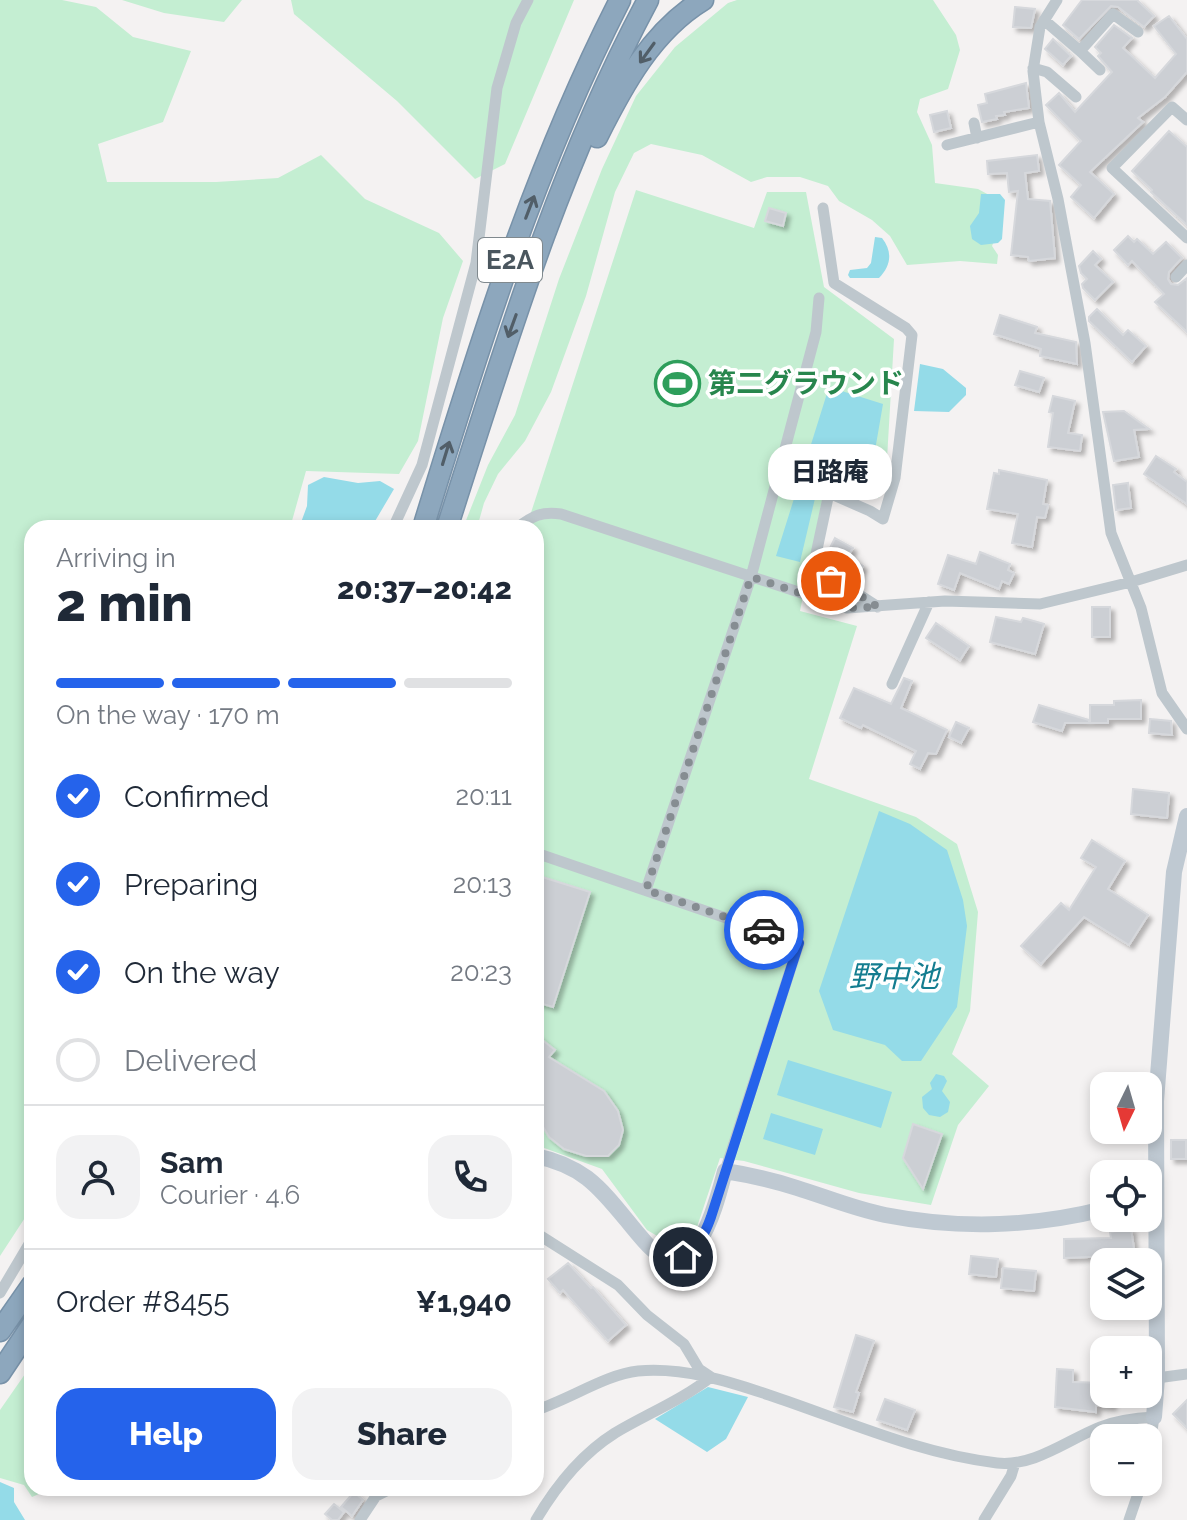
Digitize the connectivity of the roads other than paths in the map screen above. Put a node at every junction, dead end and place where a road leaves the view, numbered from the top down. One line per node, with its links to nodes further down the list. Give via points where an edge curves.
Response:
1 (528, 0): 25 (street, via 497,88 476,263 422,465)
2 (610, 0): 13 (highway)
3 (620, 0): 13 (highway, E2A)
4 (648, 0): 21 (highway, E2A, via 585,134)
5 (703, 0): 21 (highway, one-way to 21, via 659,36 627,80)
6 (1057, 0): 7 (street)
7 (1044, 20): 9 (street); 10 (street)
8 (1138, 32): 9 (street, via 1113,14)
9 (1080, 51): 11 (street)
10 (1033, 68): 12 (street, via 1047,72); 15 (street)
11 (1100, 70)
12 (1076, 97)
13 (563, 120): 26 (highway, E2A, one-way to 13, via 482,339)
14 (1187, 120): 20 (street, via 1172,107 1112,168)
15 (1039, 122): 17 (street); 31 (street, via 1085,343 1111,533)
16 (974, 123): 17 (street)
17 (977, 138): 18 (street)
18 (947, 145)
19 (823, 208): 33 (street, via 834,283 912,335 895,478 883,519 829,493 812,573)
20 (1187, 238)
21 (539, 253): 27 (highway, E2A, one-way to 27)
22 (1187, 265): 23 (street)
23 (1176, 277)
24 (819, 298): 30 (street, via 816,332)
25 (397, 520)
26 (425, 520)
27 (450, 520)
28 (526, 520): 30 (street, via 546,512 561,514)
29 (1187, 565): 31 (street)
30 (751, 577): 33 (street, via 847,608); 38 (street)
31 (1131, 582): 32 (street, via 1040,604); 35 (street, via 1162,693)
32 (929, 602): 33 (street); 34 (street)
33 (878, 607)
34 (892, 684)
35 (1187, 729)
36 (1187, 816): 40 (street, via 1174,872 1166,951)
37 (544, 856): 38 (street)
38 (646, 890): 41 (street, via 799,943)
39 (544, 1158): 41 (street, via 588,1179 647,1245 671,1258 693,1250 705,1234)
40 (1154, 1160)
41 (725, 1171): 42 (street, via 883,1215 934,1221 1029,1223)
42 (1090, 1212)
43 (1153, 1232): 49 (street)
44 (544, 1238): 53 (street, via 618,1285 684,1344 699,1369)
45 (24, 1252): 46 (street)
46 (0, 1293)
47 (24, 1296): 48 (highway)
48 (0, 1331)
49 (1156, 1336)
50 (24, 1337): 51 (highway)
51 (0, 1373)
52 (1187, 1374): 54 (street)
53 (711, 1377): 55 (street, via 630,1372); 59 (street, via 906,1442 952,1455); 63 (street, via 594,1449 558,1484)
54 (1162, 1377)
55 (544, 1407)
56 (1155, 1408): 57 (street)
57 (1154, 1417): 58 (street); 59 (street, via 1101,1427)
58 (1153, 1424)
59 (1015, 1463): 64 (street)
60 (376, 1496): 62 (street)
61 (1137, 1496): 65 (street)
62 (360, 1520)
63 (536, 1520)
64 (984, 1520)
65 (1129, 1520)

